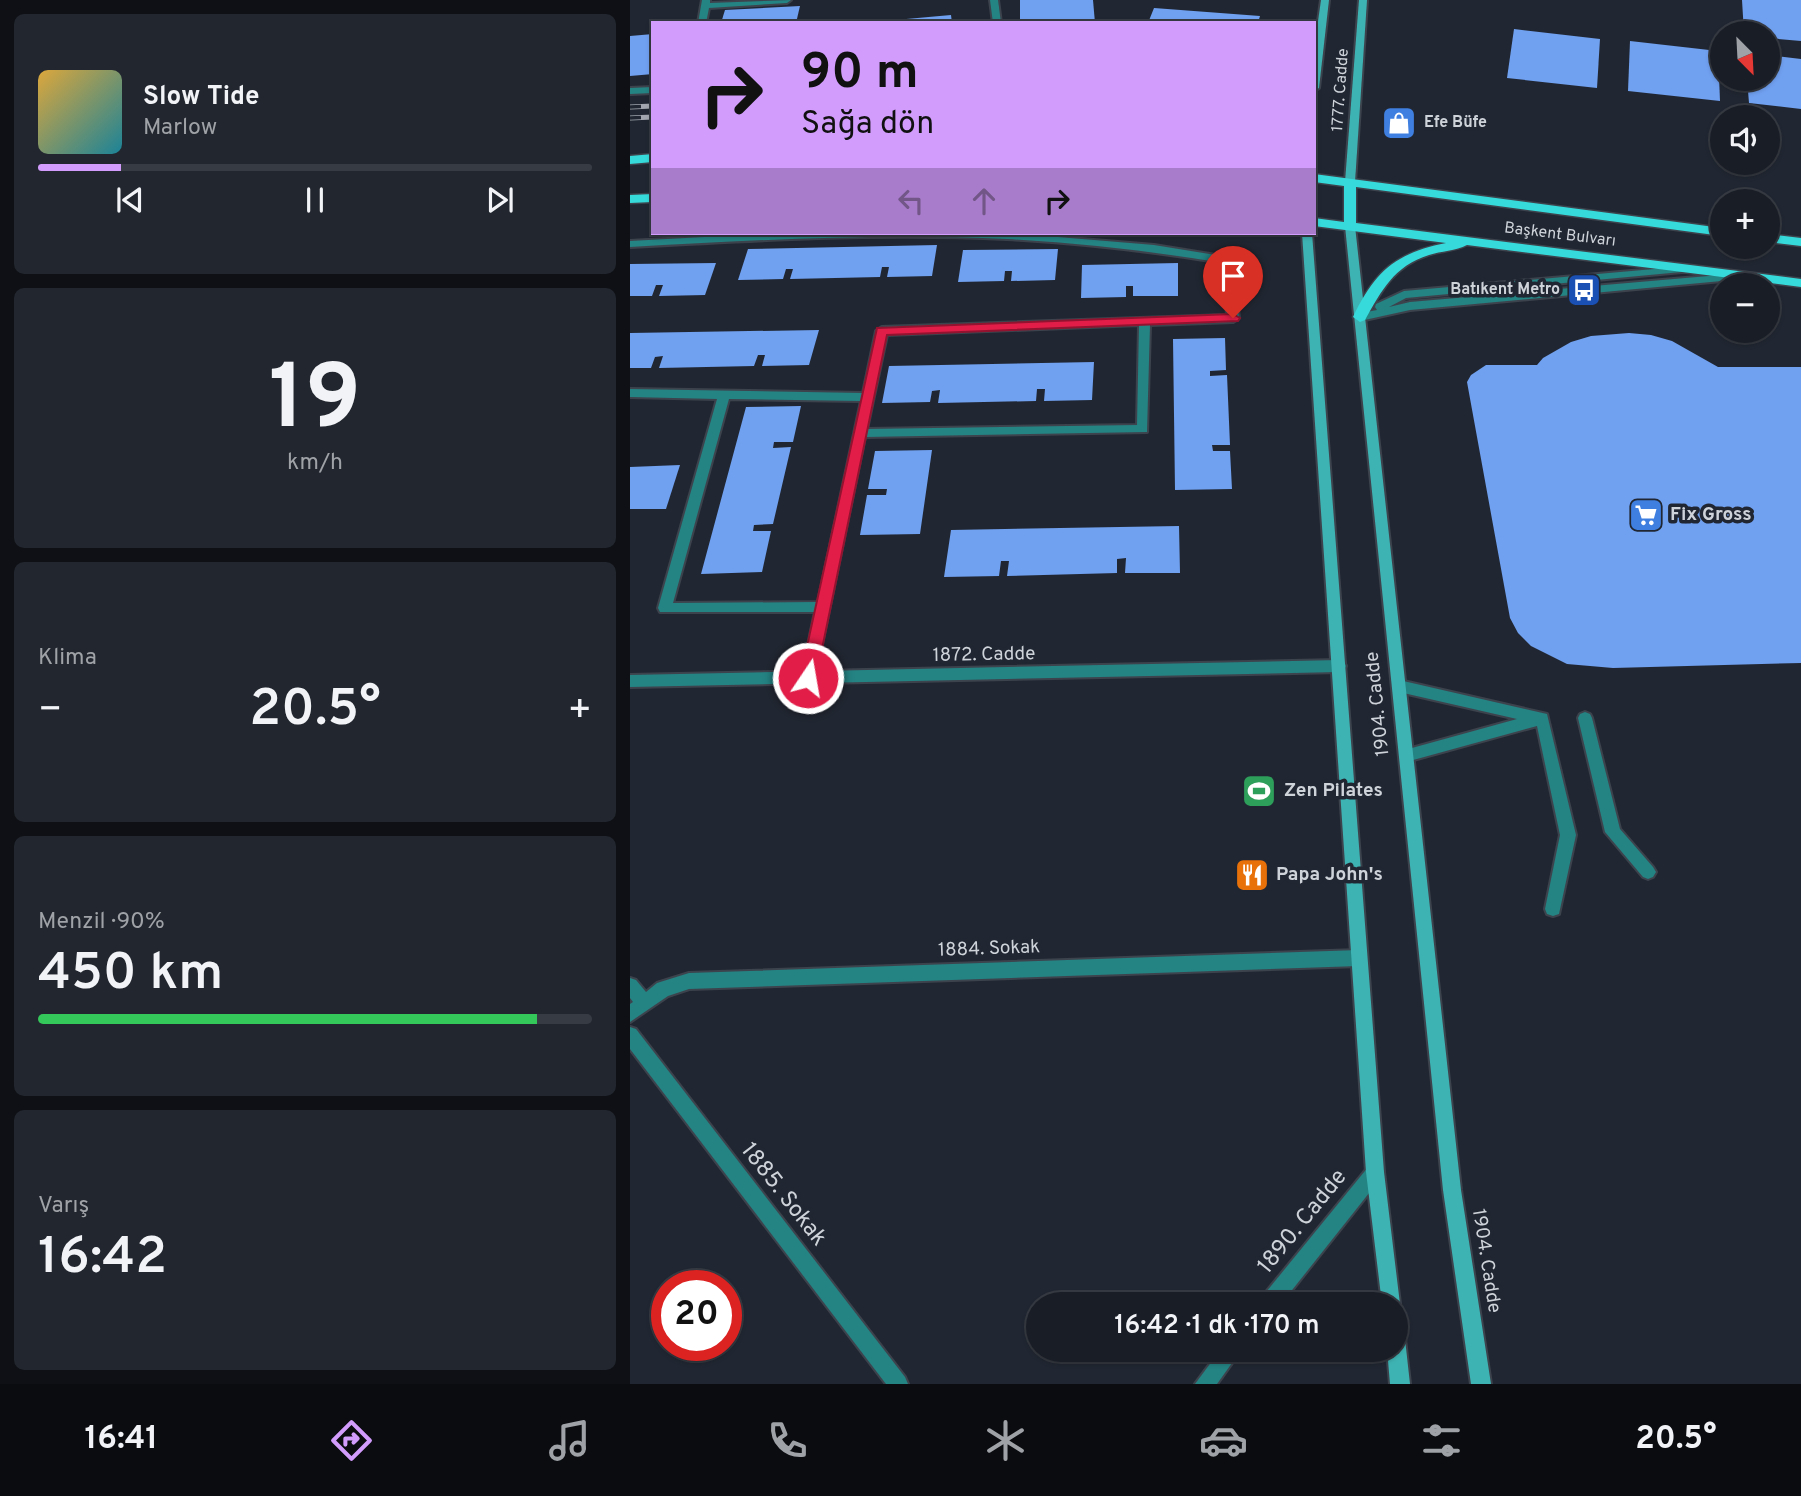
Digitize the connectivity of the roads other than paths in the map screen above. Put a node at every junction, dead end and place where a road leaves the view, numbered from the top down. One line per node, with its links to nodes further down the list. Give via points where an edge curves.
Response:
1 (787, 0): 5 (street)
2 (994, 0): 7 (street)
3 (1325, 0): 8 (main road, 1777. Cadde)
4 (1363, 0): 14 (main road, 1777. Cadde)
5 (705, 3): 6 (street)
6 (702, 21)
7 (997, 21)
8 (1316, 72)
9 (651, 90): 10 (street)
10 (630, 91)
11 (651, 158): 12 (main road)
12 (630, 160)
13 (1316, 178): 14 (main road, Başkent Bulvarı)
14 (1350, 182): 18 (main road); 19 (main road, Başkent Bulvarı)
15 (651, 198): 16 (main road)
16 (630, 199)
17 (1316, 222): 18 (main road, Başkent Bulvarı)
18 (1350, 226): 22 (main road, Başkent Bulvarı); 30 (main road, 1904. Cadde)
19 (1710, 230)
20 (1307, 235): 37 (main road, 1904. Cadde)
21 (1780, 240): 23 (main road)
22 (1476, 242): 25 (main road, Başkent Bulvarı); 30 (main road, via 1420,254 1394,265 1371,290)
23 (1801, 243)
24 (630, 244): 31 (street, via 757,236 1089,239 1228,260 1233,318)
25 (1690, 269): 26 (main road, Başkent Bulvarı); 30 (street, via 1404,295)
26 (1720, 273)
27 (1710, 279): 30 (street, via 1410,306)
28 (1780, 280): 29 (main road, Başkent Bulvarı)
29 (1801, 283)
30 (1360, 317): 40 (main road, 1904. Cadde)
31 (1145, 321): 34 (street, via 882,331); 35 (street, via 1143,429)
32 (630, 393): 33 (street)
33 (724, 394): 34 (street); 36 (street, via 665,608)
34 (867, 397): 35 (street)
35 (860, 433): 36 (street)
36 (823, 607): 38 (street)
37 (1339, 666): 38 (street, 1872. Cadde); 46 (main road, 1904. Cadde)
38 (808, 678): 39 (street, 1872. Cadde)
39 (630, 681)
40 (1399, 687): 41 (street); 43 (main road, 1904. Cadde)
41 (1542, 718): 43 (street); 45 (street, via 1568,835)
42 (1585, 718): 44 (street, via 1613,832)
43 (1406, 755): 59 (main road, 1904. Cadde, via 1452,1190)
44 (1648, 872)
45 (1553, 909)
46 (1359, 958): 48 (street, 1884. Sokak, via 690,981 671,985); 51 (main road, 1904. Cadde)
47 (630, 986): 48 (street)
48 (643, 1002): 49 (street, 1884. Sokak)
49 (630, 1013)
50 (630, 1035): 56 (street, 1885. Sokak)
51 (1375, 1172): 52 (street, 1890. Cadde); 53 (main road, 1904. Cadde)
52 (1279, 1292)
53 (1390, 1292)
54 (1223, 1362): 57 (street)
55 (1398, 1362): 58 (main road)
56 (898, 1384)
57 (1205, 1384)
58 (1400, 1384)
59 (1481, 1384)

